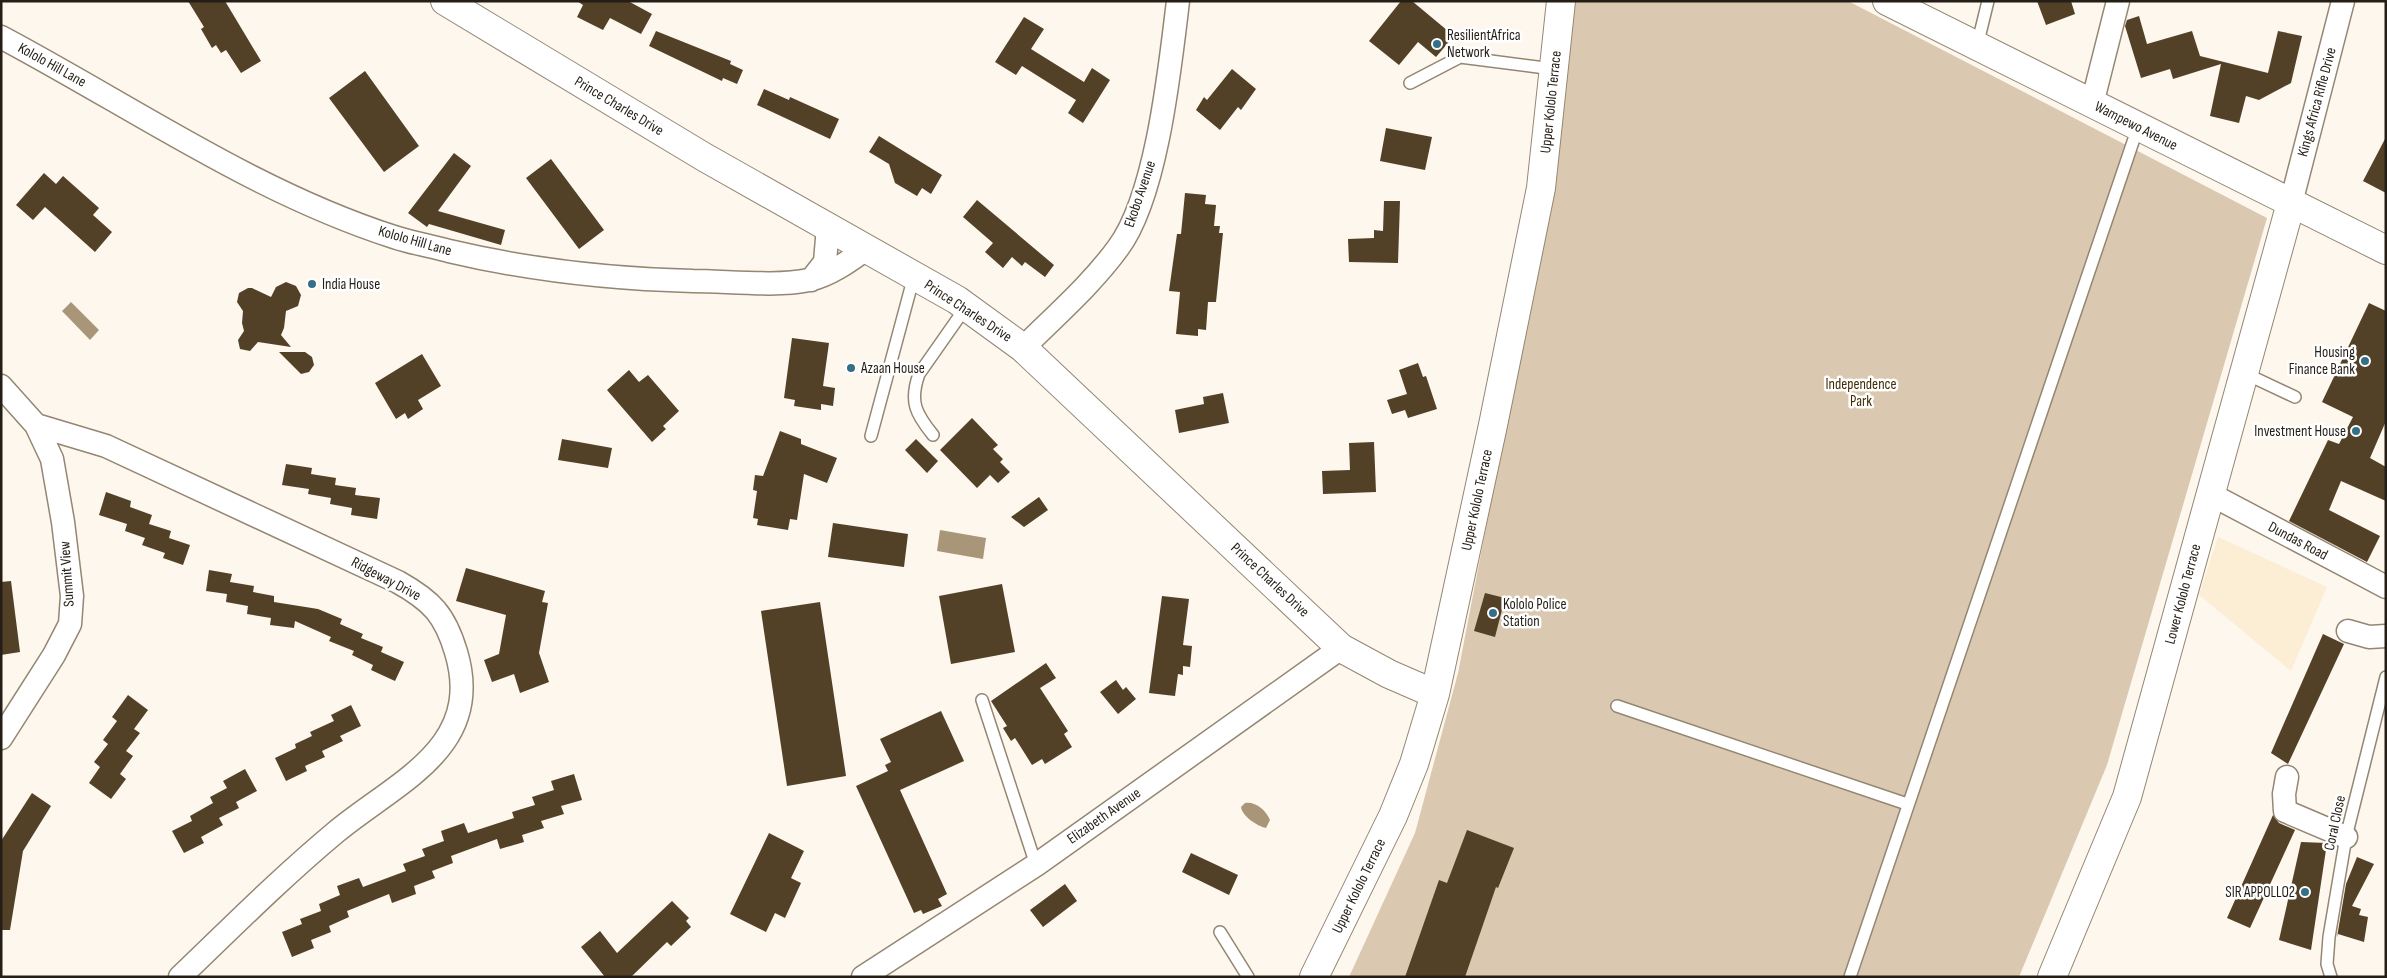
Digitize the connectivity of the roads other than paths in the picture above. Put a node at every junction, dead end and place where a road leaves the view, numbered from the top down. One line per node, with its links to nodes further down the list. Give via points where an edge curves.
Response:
1 (445, 1): 15 (street, Prince Charles Drive, via 704,157)
2 (1178, 1): 21 (street, Ekobo Avenue, via 1158,136 1135,216 1119,247)
3 (1561, 1): 10 (street, Upper Kololo Terrace)
4 (1887, 1): 9 (street, Wampewo Avenue)
5 (1988, 1): 9 (lane)
6 (2118, 1): 12 (street)
7 (2343, 1): 14 (street, Kings Africa Rifle Drive)
8 (1, 37): 19 (street, Kololo Hill Lane, via 268,186 396,238 488,260 581,275 682,280)
9 (1977, 46): 12 (street, Wampewo Avenue)
10 (1555, 70): 11 (lane, via 1460,57); 34 (street, Upper Kololo Terrace, via 1532,239)
11 (1410, 83)
12 (2092, 104): 13 (street, Wampewo Avenue)
13 (2138, 127): 14 (street, Wampewo Avenue); 39 (lane)
14 (2291, 203): 17 (street, Wampewo Avenue); 22 (street, Lower Kololo Terrace)
15 (828, 227): 16 (street, Prince Charles Drive); 19 (street, via 825,262)
16 (866, 249): 18 (street, Prince Charles Drive); 19 (street, Kololo Hill Lane, via 836,269)
17 (2386, 250)
18 (914, 276): 20 (street, Prince Charles Drive); 27 (lane)
19 (811, 280)
20 (966, 307): 21 (street, Prince Charles Drive); 26 (lane, via 914,386 917,415)
21 (1023, 348): 32 (street, Prince Charles Drive)
22 (2244, 373): 24 (lane); 28 (street, Lower Kololo Terrace)
23 (1, 386): 25 (street, Ridgeway Drive)
24 (2295, 396)
25 (36, 424): 37 (street, Summit View, via 52,459 63,522 72,596 70,624); 43 (street, Ridgeway Drive, via 106,446 398,582 433,605 444,620 458,658 461,704 456,725 442,747 426,764 336,832)
26 (933, 435)
27 (871, 436)
28 (2210, 494): 29 (street, Dundas Road); 48 (street, Lower Kololo Terrace, via 2127,797)
29 (2386, 587)
30 (2348, 631): 31 (street, via 2368,637)
31 (2386, 636)
32 (1341, 648): 34 (street, Prince Charles Drive); 41 (street, Elizabeth Avenue)
33 (2386, 677): 40 (lane, Coral Close)
34 (1435, 694): 46 (street, Upper Kololo Terrace, via 1414,764 1393,816)
35 (982, 700): 41 (lane)
36 (1617, 706): 39 (lane)
37 (1, 738)
38 (2287, 777): 40 (street, via 2285,811)
39 (1908, 804): 47 (lane)
40 (2346, 837): 49 (lane, Coral Close, via 2326,964)
41 (1036, 865): 44 (street, Elizabeth Avenue)
42 (1220, 932): 45 (lane)
43 (180, 977)
44 (863, 977)
45 (1248, 977)
46 (1314, 977)
47 (1850, 977)
48 (2052, 977)
49 (2331, 977)

